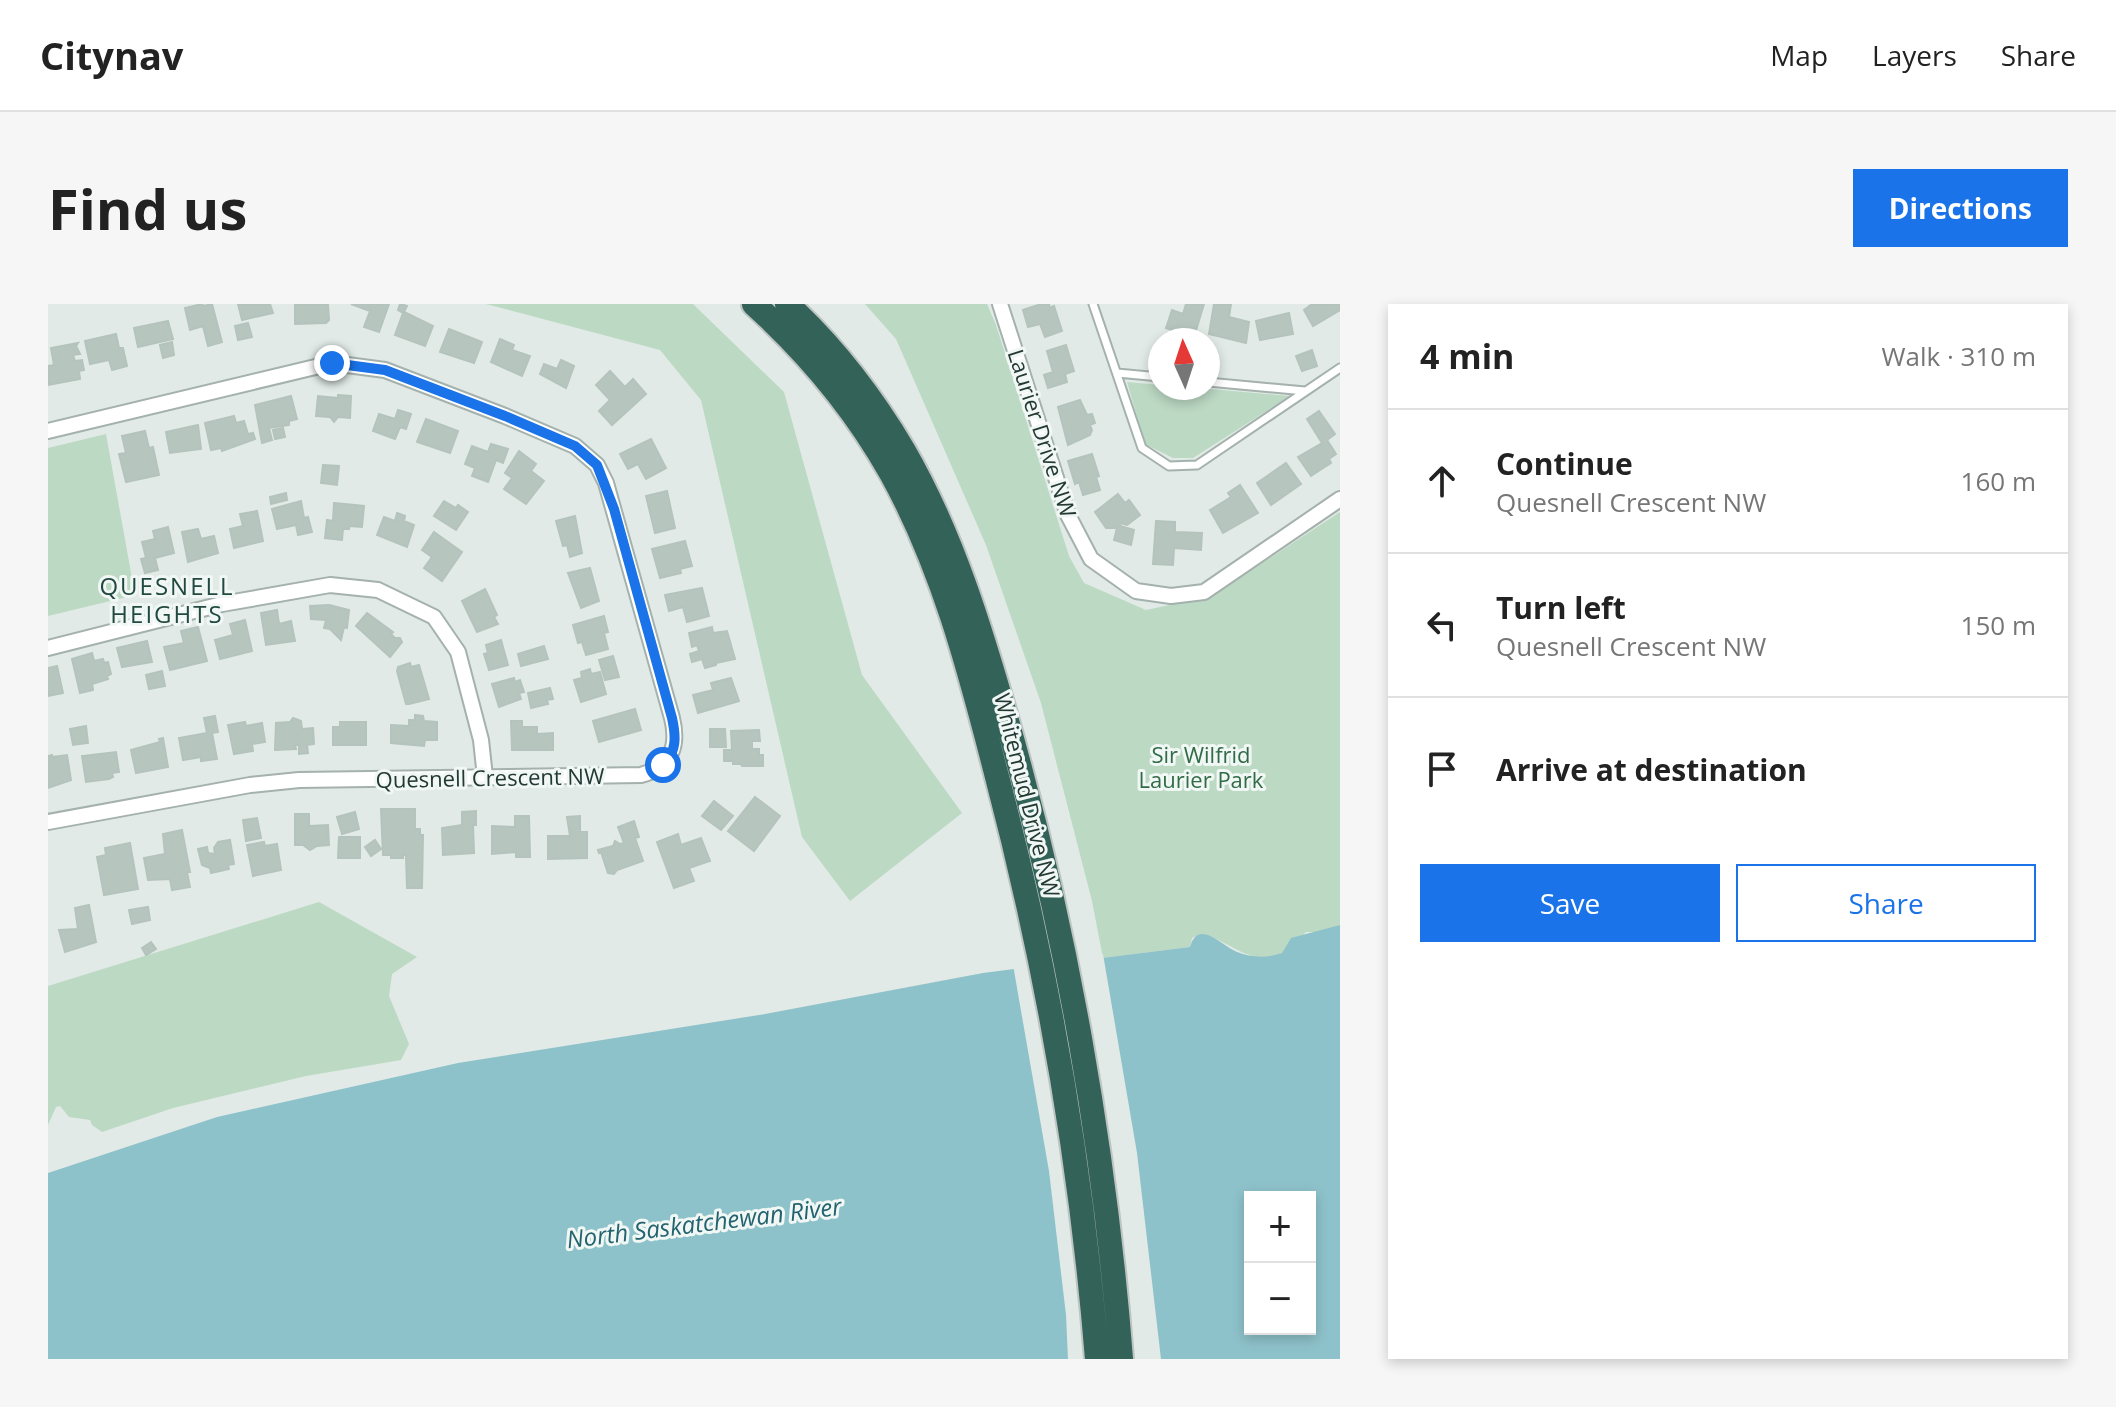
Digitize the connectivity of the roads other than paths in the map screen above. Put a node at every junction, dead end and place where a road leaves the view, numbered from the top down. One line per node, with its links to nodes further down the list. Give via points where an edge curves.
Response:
1 (754, 304): 15 (highway, Whitemud Drive NW, via 806,354 855,417 924,539)
2 (787, 304): 15 (highway, Whitemud Drive NW, via 845,366 878,411 935,514 999,693)
3 (1000, 304): 11 (street, Laurier Drive NW, via 1068,515 1091,559 1136,591 1171,596 1204,592)
4 (1093, 304): 6 (lane)
5 (1340, 368): 9 (lane)
6 (1117, 373): 7 (lane); 9 (lane, via 1142,448 1169,466 1197,465)
7 (1148, 376)
8 (1220, 383): 9 (lane)
9 (1306, 391)
10 (48, 431): 13 (street, Quesnell Crescent NW, via 332,363 385,370 575,446 597,465 610,496 672,718 673,753 656,770 641,775)
11 (1340, 499)
12 (48, 648): 13 (street, via 238,601 330,585 378,590 434,617 458,652)
13 (485, 777): 14 (street, Quesnell Crescent NW, via 250,785)
14 (48, 822)
15 (1042, 905): 16 (highway, Whitemud Drive NW, via 1072,998); 17 (highway, Whitemud Drive NW)
16 (1117, 1309): 18 (highway, Whitemud Drive NW); 19 (highway)
17 (1097, 1359)
18 (1121, 1359)
19 (1134, 1359)

